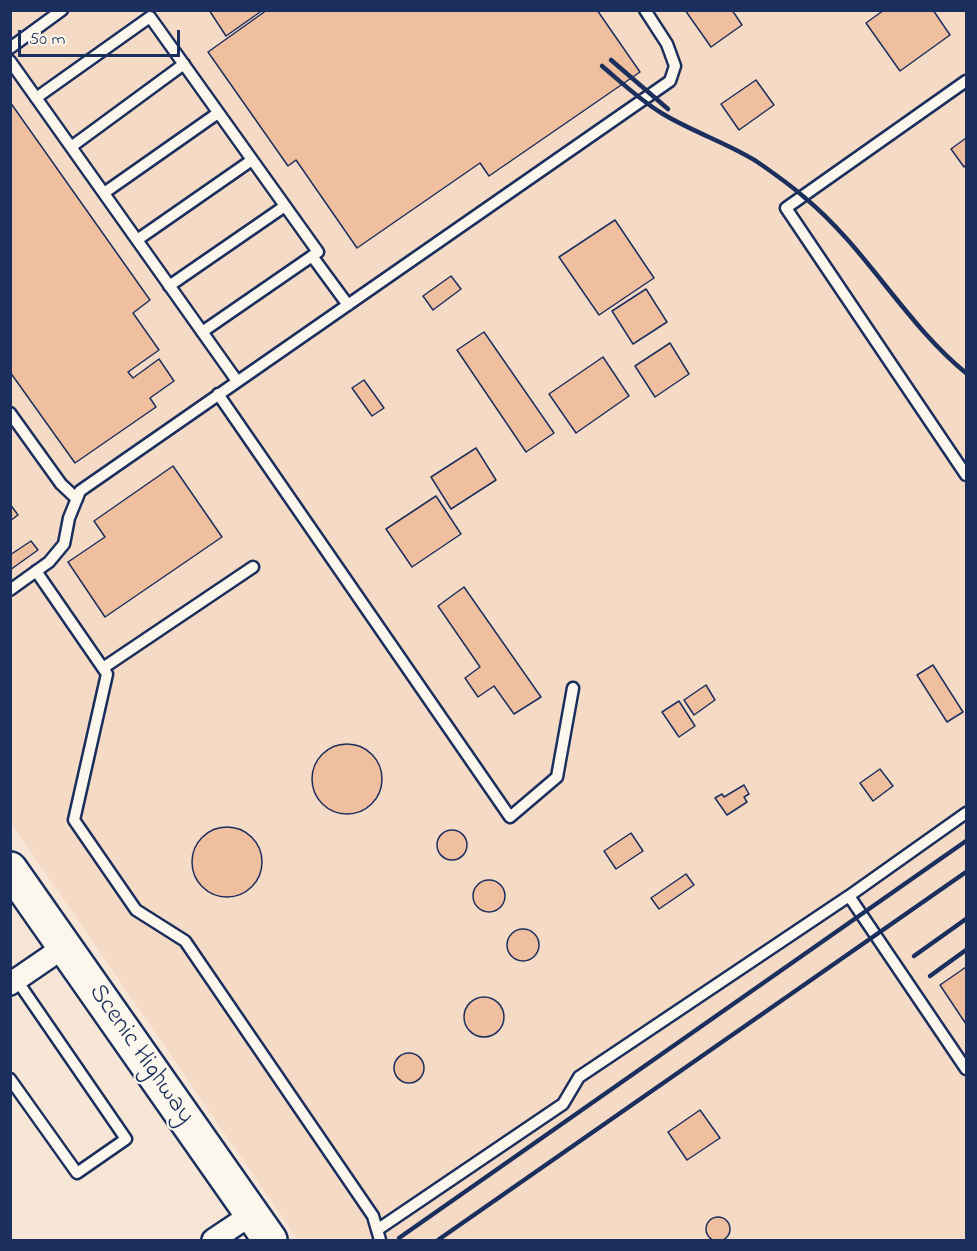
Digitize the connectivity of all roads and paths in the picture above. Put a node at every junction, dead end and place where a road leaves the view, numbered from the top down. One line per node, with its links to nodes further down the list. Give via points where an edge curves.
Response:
1 (62, 10): 3 (lane)
2 (645, 10): 16 (lane, via 667,44 675,66 670,81)
3 (10, 48)
4 (10, 62): 7 (lane)
5 (184, 64): 7 (lane, via 150,17); 8 (lane); 9 (lane)
6 (966, 81): 21 (lane, via 786,208)
7 (36, 98): 9 (lane)
8 (218, 113): 10 (lane); 11 (lane)
9 (71, 147): 11 (lane)
10 (252, 160): 12 (lane); 13 (lane)
11 (104, 193): 13 (lane)
12 (285, 206): 14 (lane, via 318,252); 15 (lane)
13 (137, 240): 15 (lane)
14 (312, 256): 16 (lane); 17 (lane)
15 (170, 286): 17 (lane)
16 (348, 305): 18 (lane)
17 (202, 332): 18 (lane)
18 (237, 381): 19 (lane)
19 (218, 394): 22 (lane, via 80,491); 27 (lane, via 510,817 557,777)
20 (10, 413): 22 (lane, via 61,484)
21 (966, 475)
22 (77, 499): 24 (lane, via 64,544)
23 (253, 567): 26 (lane)
24 (36, 571): 25 (lane); 26 (lane)
25 (10, 590)
26 (103, 668): 36 (lane, via 108,674 74,820 136,910 185,941 374,1216)
27 (573, 688)
28 (966, 813): 30 (lane)
29 (10, 869): 31 (main road, Scenic Highway)
30 (849, 896): 33 (lane); 36 (lane, via 579,1077 563,1104)
31 (64, 946): 32 (street); 35 (main road, Scenic Highway)
32 (14, 982): 34 (lane, via 126,1139 77,1173)
33 (966, 1069)
34 (10, 1079)
35 (252, 1214): 37 (street); 38 (main road, Scenic Highway)
36 (379, 1235)
37 (213, 1240)
38 (270, 1240)

